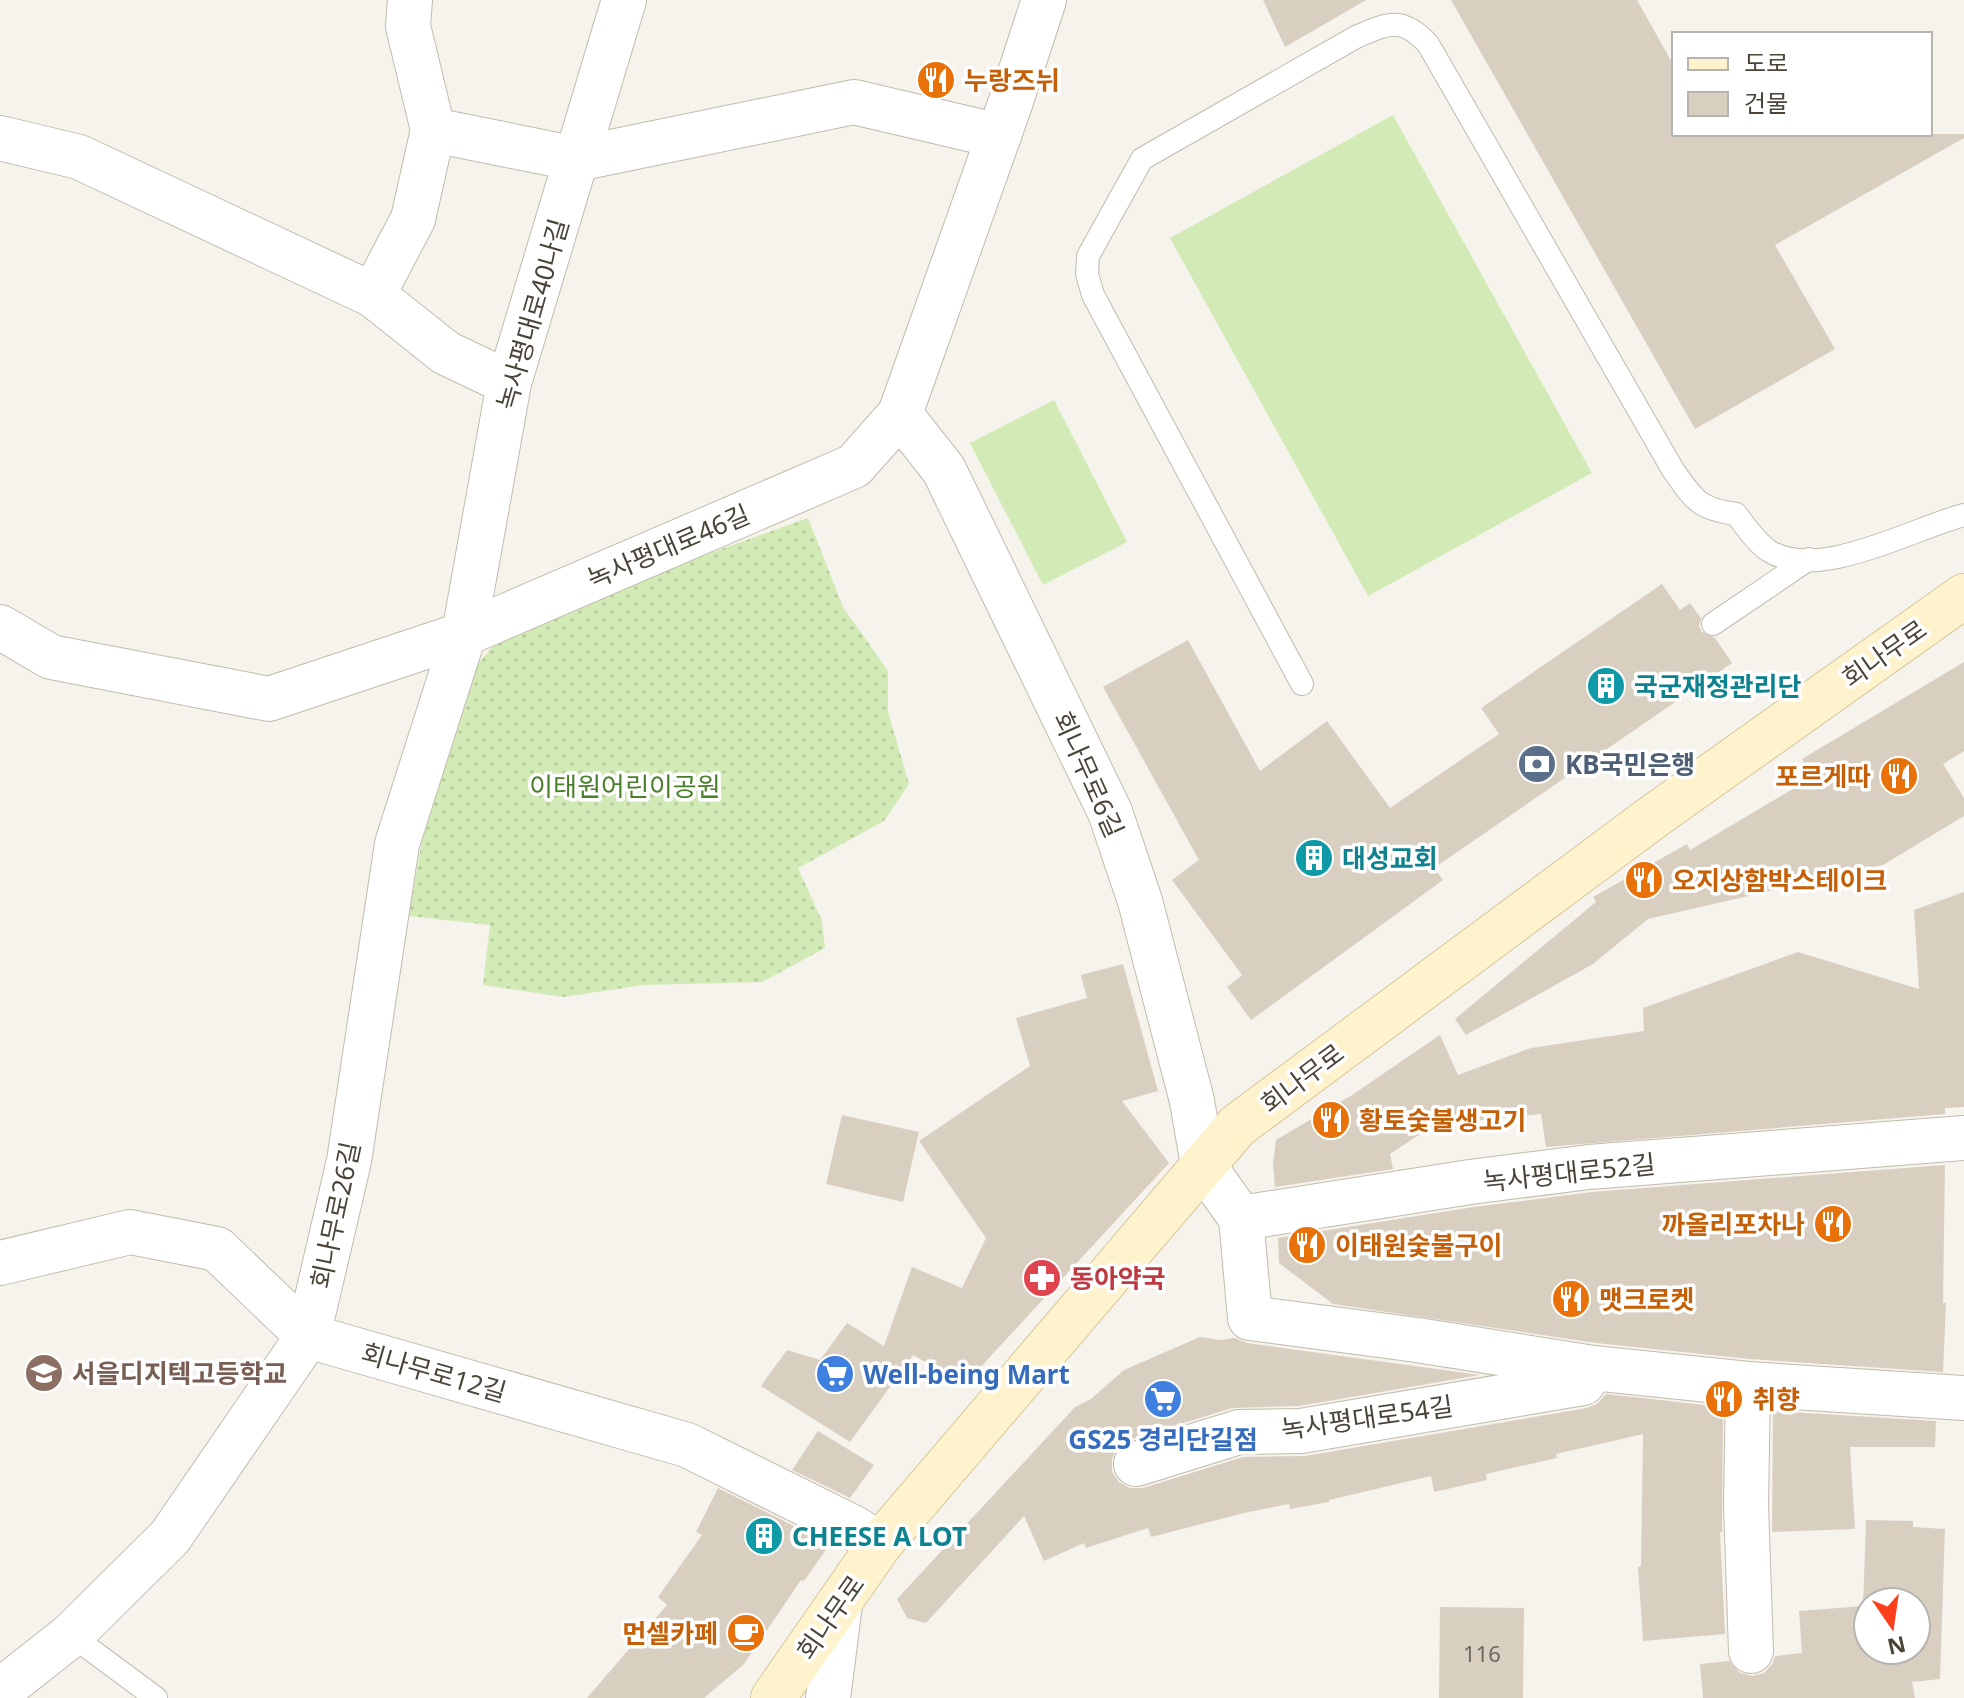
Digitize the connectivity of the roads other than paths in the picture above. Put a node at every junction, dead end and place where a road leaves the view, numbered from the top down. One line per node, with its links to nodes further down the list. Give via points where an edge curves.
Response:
1 (410, 0): 4 (street, via 408,26)
2 (624, 0): 7 (street, 녹사평대로40나길)
3 (1044, 0): 5 (street, 녹사평대로46길)
4 (433, 130): 7 (street); 8 (street, via 413,219)
5 (999, 136): 7 (street, via 854,102); 10 (street, 녹사평대로46길)
6 (0, 138): 8 (street, via 79,157)
7 (577, 159): 9 (street, 녹사평대로40나길)
8 (373, 295): 9 (street, via 446,353)
9 (509, 383): 16 (street, 녹사평대로40나길)
10 (900, 414): 16 (street, 녹사평대로46길, via 854,466); 19 (street, 회나무로6길, via 944,470 1110,812 1140,901 1192,1101)
11 (1964, 515): 12 (lane, via 1857,552)
12 (1809, 559): 14 (lane); 17 (lane, via 1771,552 1736,514 1707,509 1693,499 1428,44 1401,24 1381,26 1142,159 1088,256 1093,295)
13 (1964, 596): 19 (main road, 회나무로, via 1653,817 1237,1126)
14 (1713, 624)
15 (0, 627): 16 (street, 녹사평대로46길, via 51,657 269,699)
16 (464, 634): 22 (street, 회나무로26길, via 397,844 349,1161)
17 (1302, 684)
18 (1964, 1138): 20 (street, 녹사평대로52길, via 1589,1167)
19 (1203, 1165): 20 (street); 27 (main road, 회나무로)
20 (1241, 1218): 23 (street, via 1250,1318)
21 (0, 1263): 22 (street, 회나무로12길, via 130,1232 217,1249)
22 (308, 1336): 27 (street, 회나무로12길, via 687,1445); 29 (street, 회나무로26길, via 170,1537)
23 (1593, 1368): 24 (street); 26 (street, 녹사평대로54길, via 1583,1383 1301,1431 1239,1432)
24 (1748, 1384): 25 (street); 30 (street)
25 (1964, 1398)
26 (1136, 1464)
27 (880, 1544): 28 (main road, 회나무로)
28 (840, 1604): 33 (main road, 회나무로); 34 (street)
29 (71, 1635): 31 (street, 회나무로26길); 32 (lane)
30 (1751, 1651)
31 (0, 1691)
32 (156, 1698)
33 (773, 1698)
34 (828, 1698)

